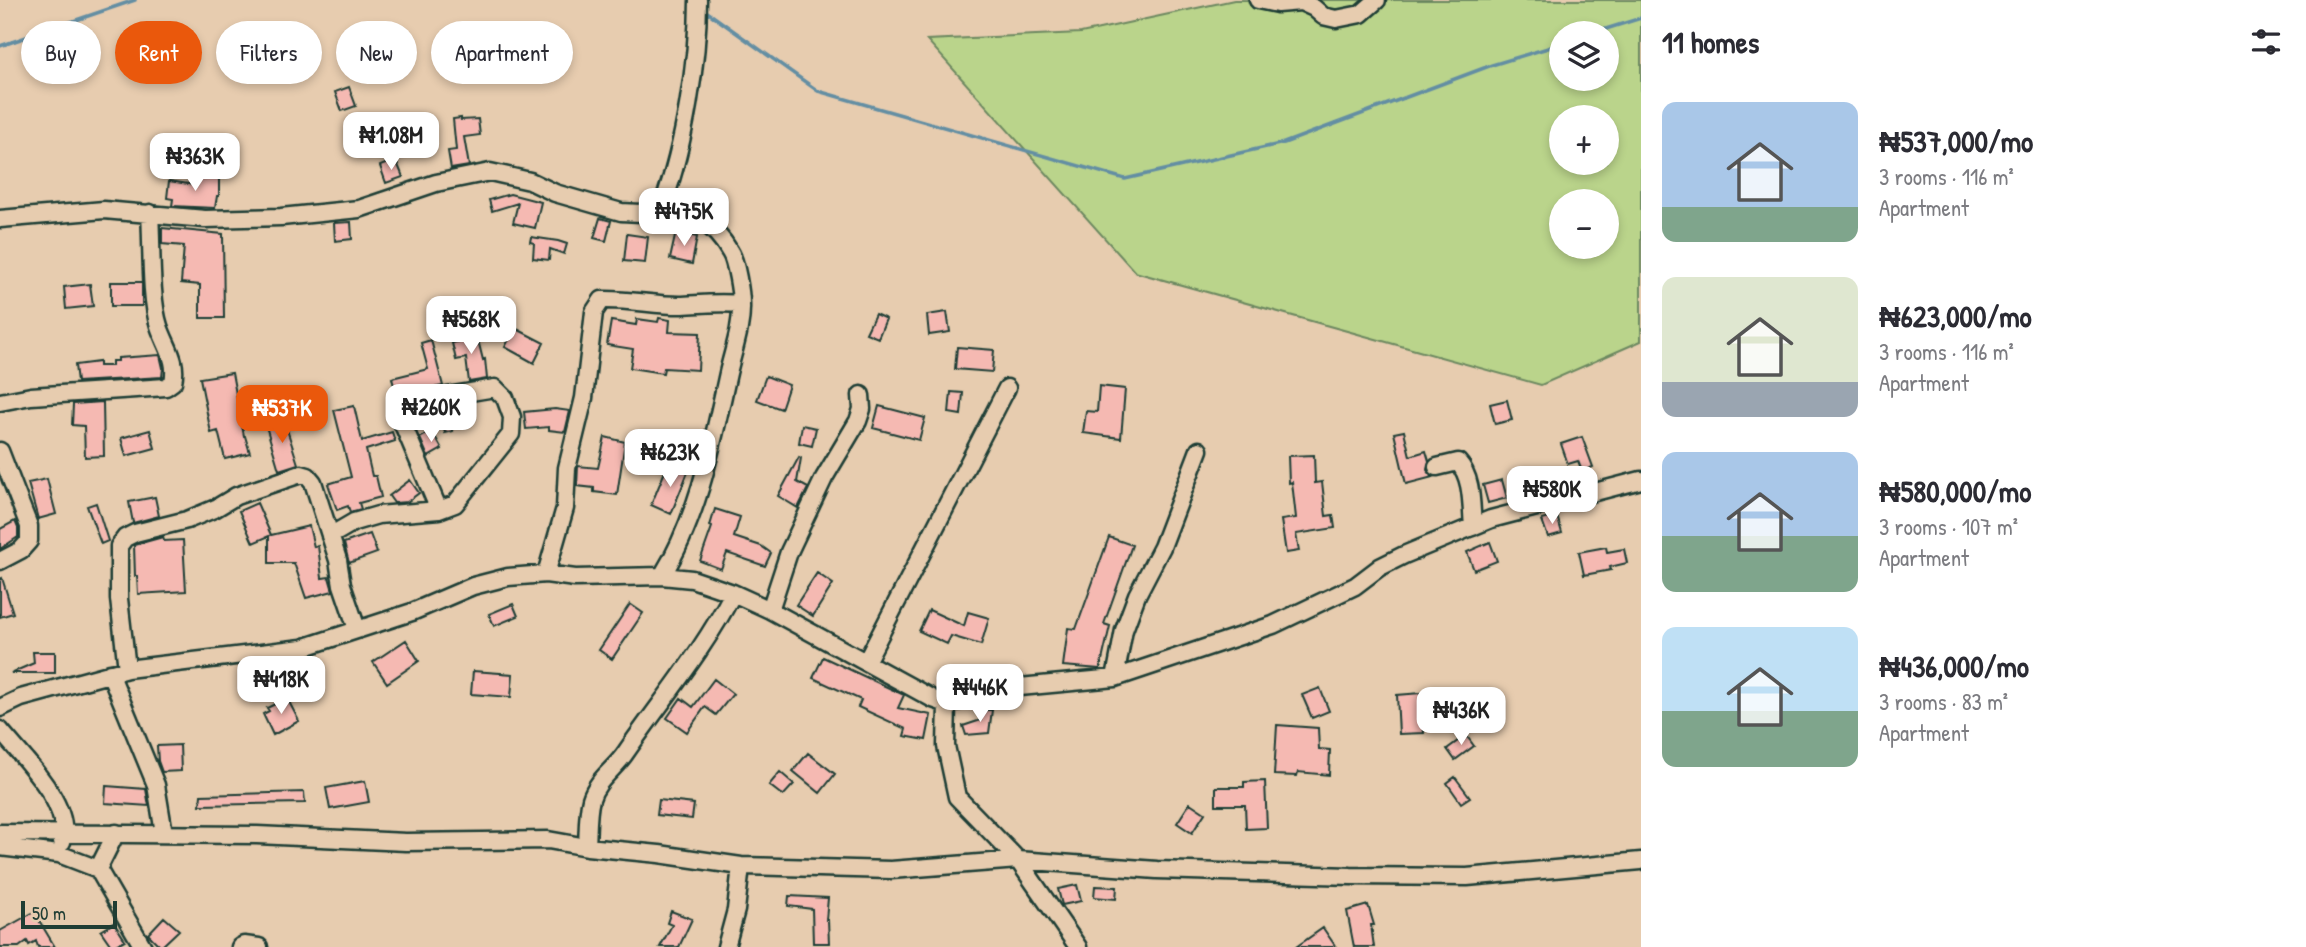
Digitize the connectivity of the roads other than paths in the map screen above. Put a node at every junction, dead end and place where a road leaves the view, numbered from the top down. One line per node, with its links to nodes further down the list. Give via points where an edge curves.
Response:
1 (698, 0): 4 (street, via 696,52 673,176)
2 (1258, 0): 3 (street, via 1301,2 1336,19 1361,15)
3 (1377, 0)
4 (663, 204): 5 (street, via 641,213 621,212 490,172 436,183 359,209 205,219); 7 (street, via 696,215 713,228 732,254)
5 (150, 213): 6 (street, via 104,210); 10 (street, via 158,325 171,351 176,370 173,382 166,387)
6 (0, 219)
7 (741, 304): 19 (street, via 602,300 594,312 584,398 567,468 565,508); 20 (street, via 710,453 678,550)
8 (1007, 388): 24 (street)
9 (861, 395): 22 (street, via 858,421 824,478 789,552)
10 (0, 402)
11 (1199, 450): 26 (street, via 1133,607)
12 (0, 451): 18 (street, via 29,526 29,541)
13 (1437, 467): 16 (street, via 1458,462 1464,469)
14 (1641, 480): 16 (street)
15 (439, 510): 15 (street, via 400,415 403,407 495,388 505,398 512,417 511,434 455,504); 17 (street, via 378,515)
16 (1473, 527): 26 (street, via 1404,555 1355,586 1273,625)
17 (330, 536): 23 (street); 25 (street, via 313,482 301,474 236,496 187,520 125,538 119,546)
18 (0, 561)
19 (546, 574): 20 (street); 23 (street, via 473,586)
20 (662, 576): 21 (street, via 692,579)
21 (733, 593): 22 (street); 35 (street, via 675,685 599,782 591,800)
22 (770, 610): 24 (street)
23 (357, 629): 25 (street, via 302,648)
24 (866, 662): 27 (street)
25 (118, 671): 28 (street, via 20,698); 33 (street, via 156,785)
26 (1115, 678): 27 (street, via 1009,688)
27 (947, 704): 37 (street, via 946,746 957,797)
28 (0, 708)
29 (0, 730): 31 (street, via 57,804)
30 (0, 833): 31 (street)
31 (65, 833): 32 (street); 36 (street)
32 (116, 833): 33 (street); 40 (street)
33 (164, 834): 35 (street, via 406,842 548,840)
34 (0, 847): 36 (street)
35 (587, 847): 39 (street)
36 (59, 854): 40 (street)
37 (1018, 860): 38 (street, via 1157,870 1454,877); 39 (street, via 891,870); 45 (street)
38 (1641, 861)
39 (741, 866): 44 (street)
40 (98, 869): 41 (street)
41 (143, 947)
42 (240, 947): 43 (street)
43 (259, 947)
44 (726, 947)
45 (1078, 947)

